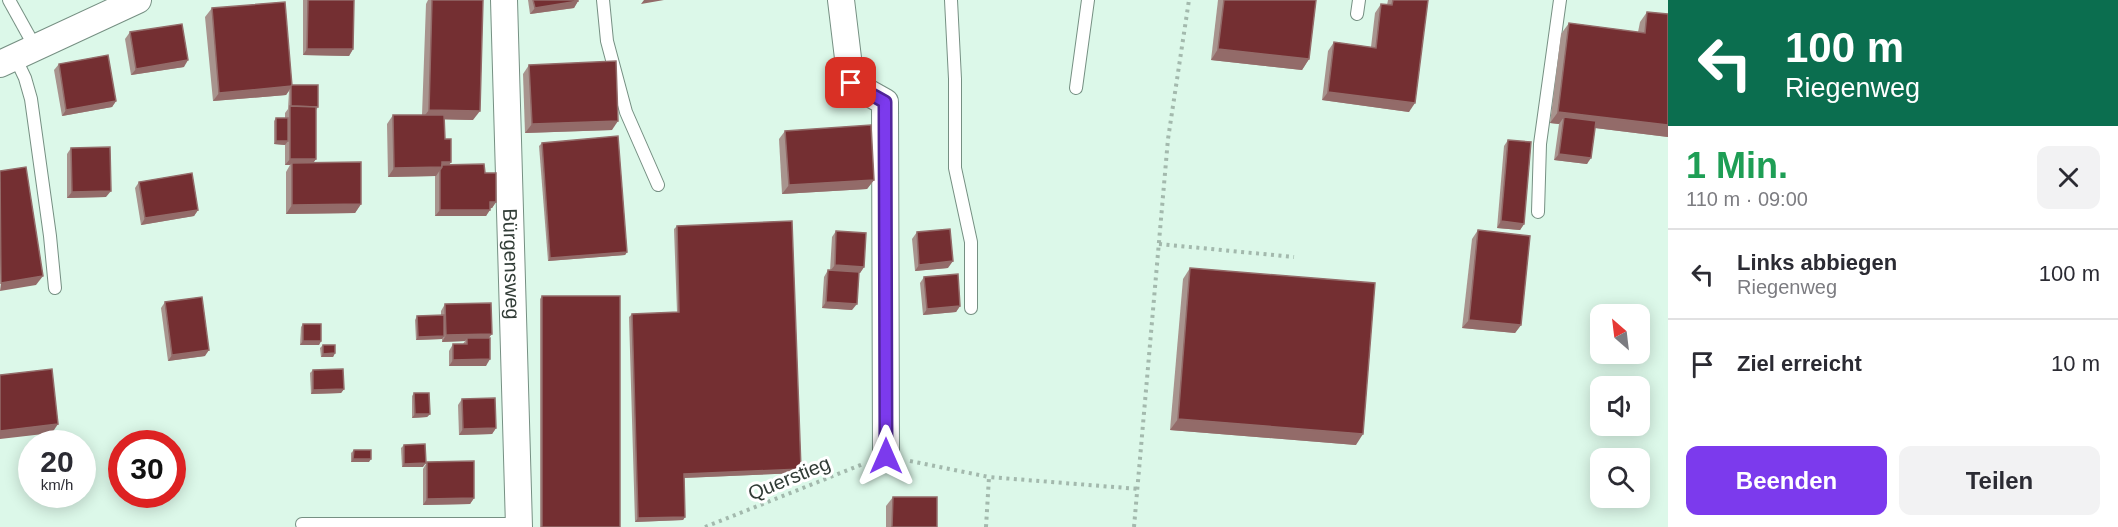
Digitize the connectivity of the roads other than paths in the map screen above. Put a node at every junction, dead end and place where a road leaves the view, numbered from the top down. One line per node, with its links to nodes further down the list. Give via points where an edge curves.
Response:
1 (9, 0): 11 (lane)
2 (138, 0): 11 (street)
3 (504, 0): 19 (street, Bürgensweg)
4 (603, 0): 13 (lane, via 607,40 626,112)
5 (841, 0): 17 (street, via 851,83 885,102)
6 (951, 0): 16 (lane, via 955,168 971,242)
7 (1088, 0): 12 (lane)
8 (1359, 0): 10 (lane)
9 (1560, 0): 14 (lane, via 1540,144)
10 (1357, 14)
11 (16, 56): 15 (lane, via 32,99)
12 (1076, 88)
13 (658, 184)
14 (1538, 212)
15 (55, 288)
16 (971, 308)
17 (886, 456)
18 (302, 524): 19 (lane)
19 (519, 525)

